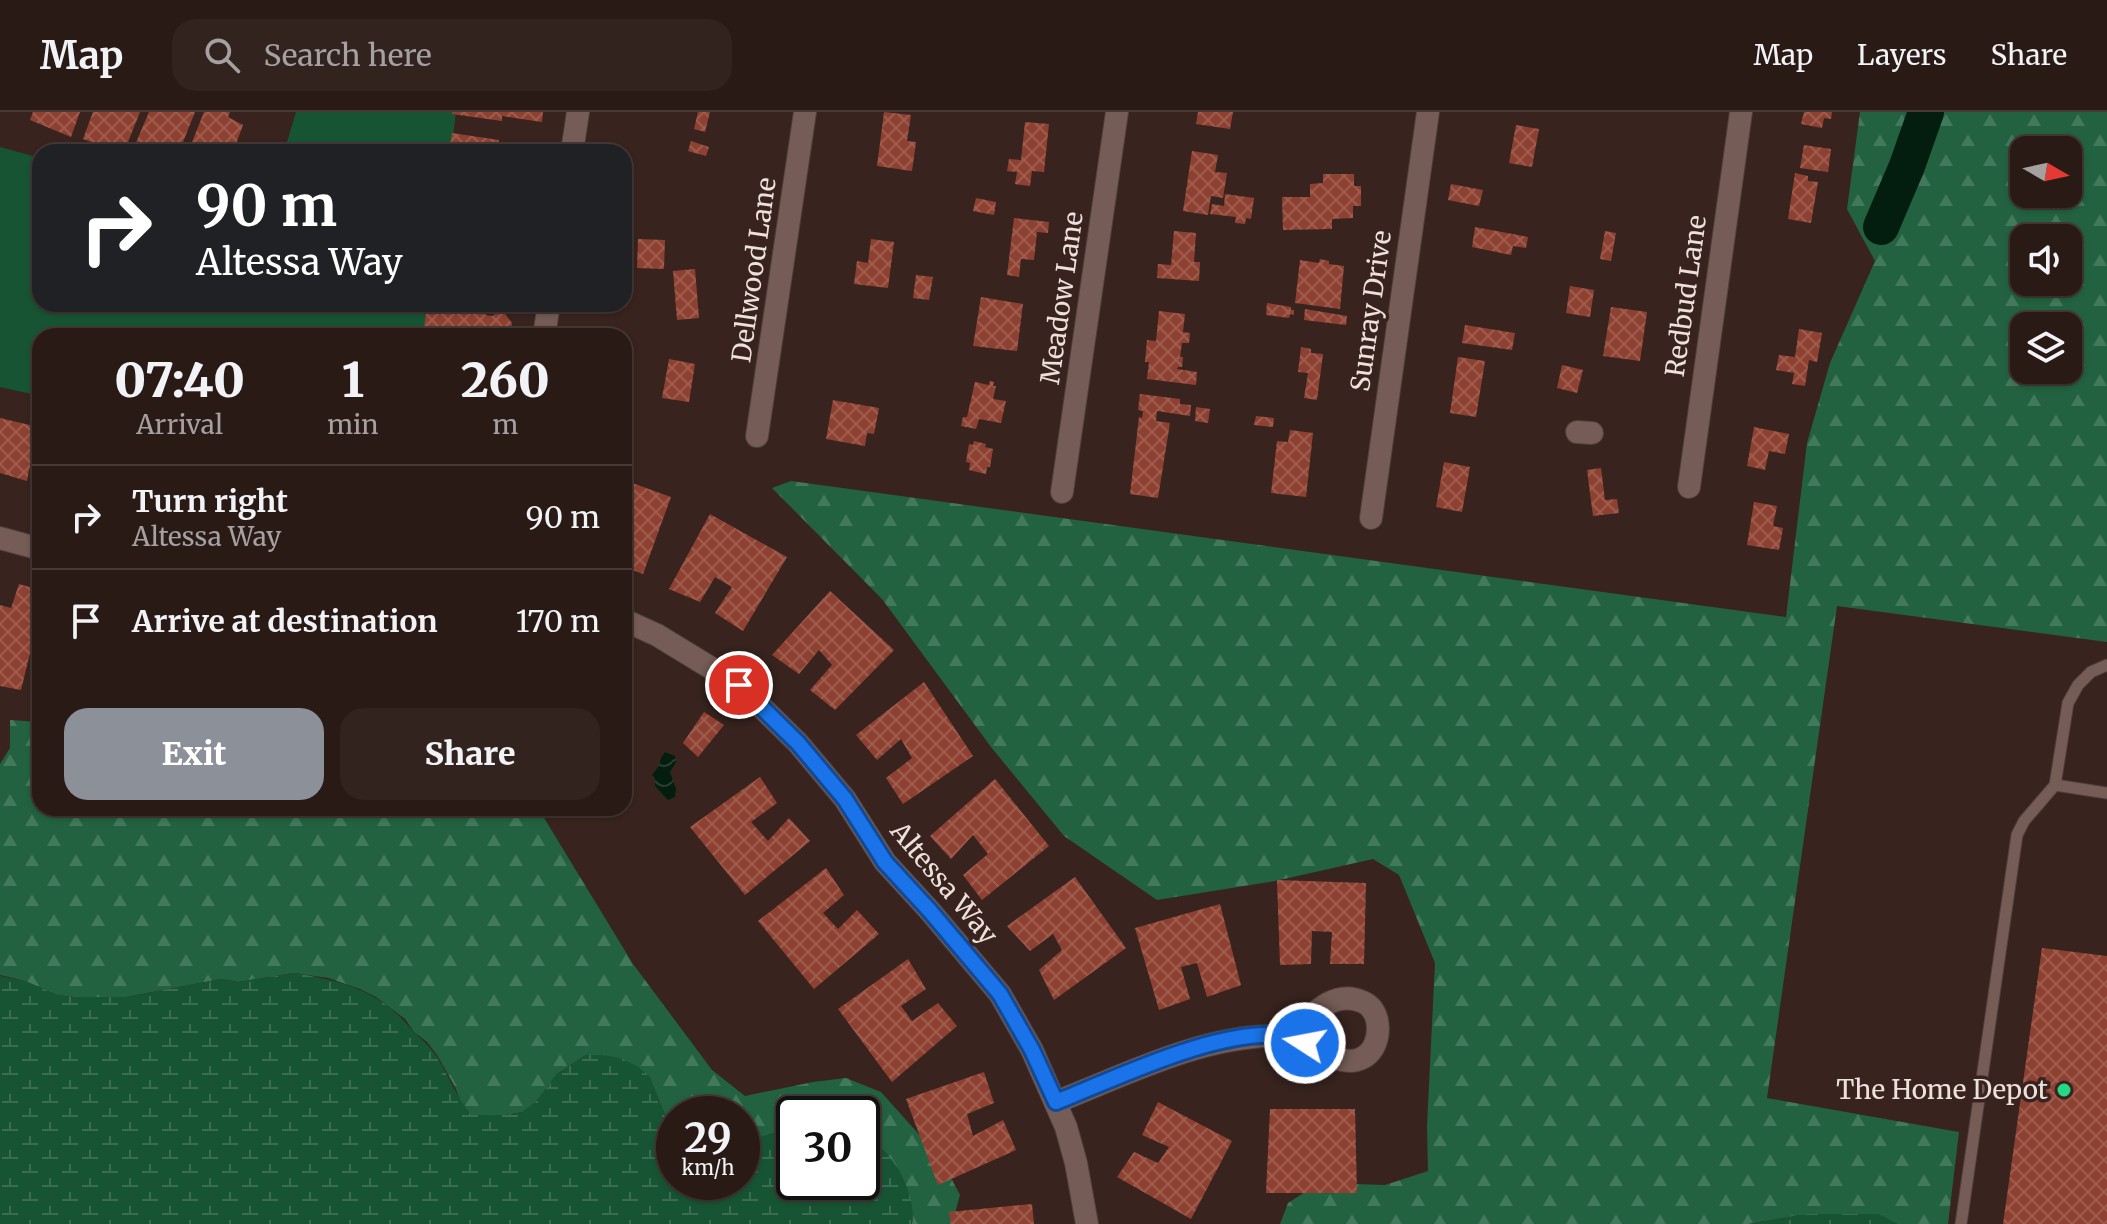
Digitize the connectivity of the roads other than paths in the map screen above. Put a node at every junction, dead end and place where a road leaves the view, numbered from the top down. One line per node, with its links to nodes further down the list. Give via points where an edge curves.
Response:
1 (578, 112): 6 (street)
2 (805, 112): 7 (street, Dellwood Lane)
3 (1117, 112): 9 (street, Meadow Lane)
4 (1428, 112): 10 (street, Sunray Drive)
5 (1741, 112): 8 (street, Redbud Lane)
6 (573, 144)
7 (757, 436)
8 (1689, 487)
9 (1062, 492)
10 (1371, 518)
11 (0, 538): 12 (street)
12 (32, 547)
13 (632, 624): 18 (street, Altessa Way, via 739,685 798,743 845,799 885,862 1000,994)
14 (2107, 665): 15 (lane, via 2091,672 2068,703)
15 (2055, 785): 16 (lane); 20 (lane, via 2017,835)
16 (2107, 793)
17 (1291, 1036): 18 (street, via 1252,1036 1200,1046)
18 (1056, 1102): 19 (street, Altessa Way, via 1076,1163)
19 (1087, 1224)
20 (1961, 1224)

